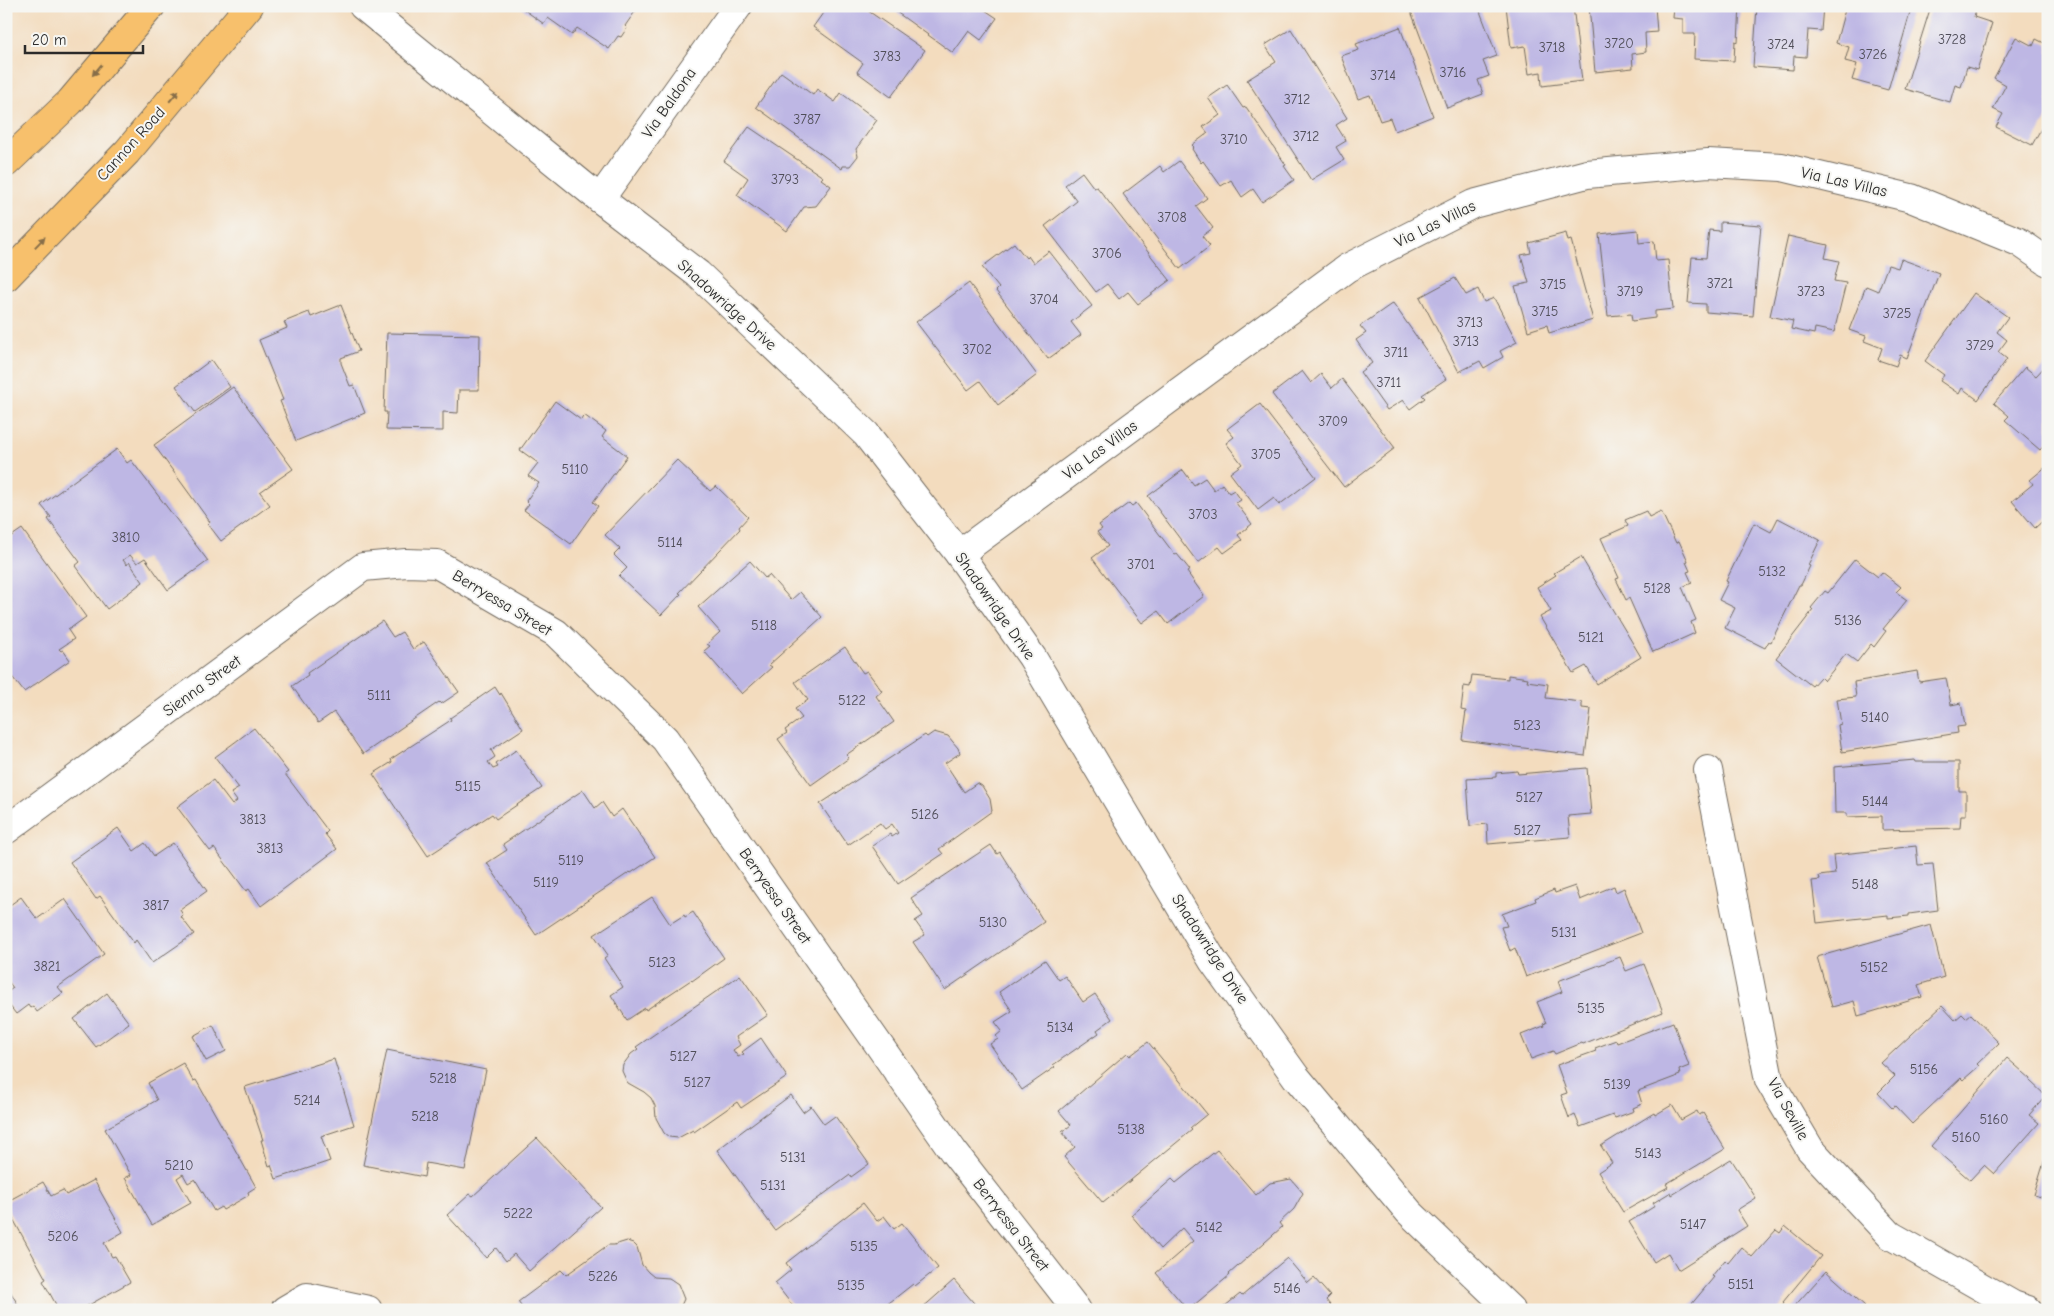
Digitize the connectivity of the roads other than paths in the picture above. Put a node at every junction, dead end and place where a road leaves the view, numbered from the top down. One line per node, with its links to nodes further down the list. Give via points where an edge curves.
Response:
1 (150, 6): 5 (main road, one-way to 5, via 70,102)
2 (250, 6): 8 (main road, Cannon Road, one-way to 2, via 127,152)
3 (363, 6): 6 (street, Shadowridge Drive)
4 (738, 6): 6 (street, Via Baldona)
5 (6, 163)
6 (600, 199): 9 (street, Shadowridge Drive, via 698,274 866,434)
7 (2048, 262): 9 (street, Via Las Villas, via 2019,242 1911,198 1782,168 1708,163 1587,174 1473,204 1347,268)
8 (6, 277)
9 (959, 554): 16 (street, Shadowridge Drive, via 1032,657 1213,960 1296,1077 1409,1212)
10 (406, 563): 12 (street, Sienna Street, via 363,567); 15 (street, Berryessa Street, via 437,564 556,634 665,739 953,1151)
11 (1708, 770): 17 (street, Via Seville, via 1769,1080 1810,1149 1890,1235 2012,1305)
12 (6, 830)
13 (285, 1310): 14 (street, via 307,1297)
14 (368, 1310)
15 (1077, 1310)
16 (1511, 1310)
17 (2028, 1310)

